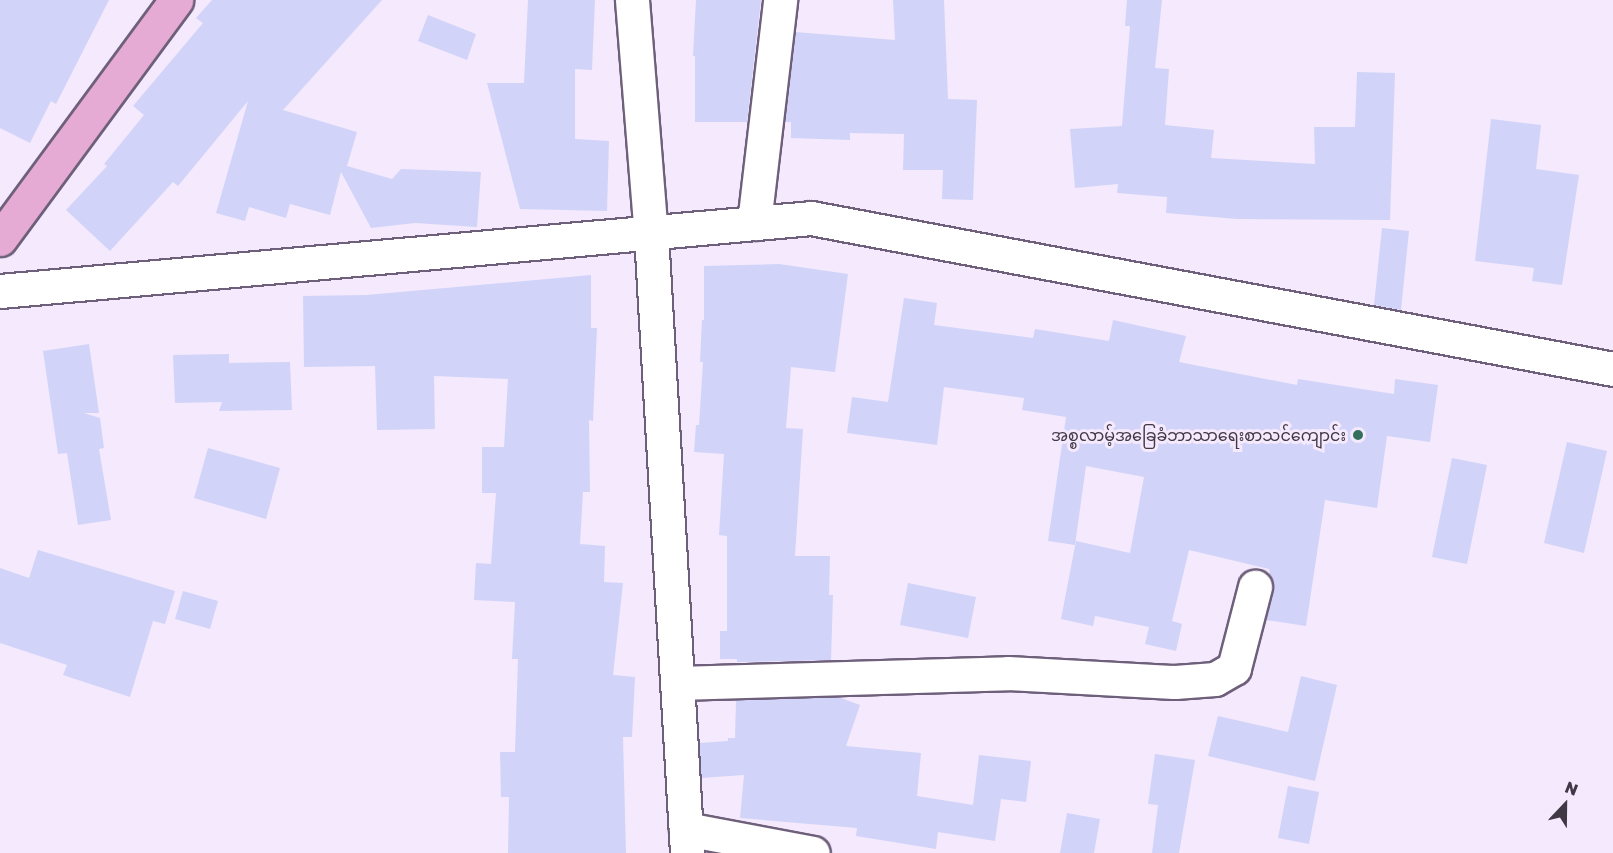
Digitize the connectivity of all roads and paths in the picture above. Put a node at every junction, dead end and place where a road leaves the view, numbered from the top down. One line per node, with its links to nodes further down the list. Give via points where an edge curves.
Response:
1 (176, 0): 6 (main road)
2 (632, 0): 5 (street)
3 (780, 0): 4 (street)
4 (754, 223): 5 (street); 8 (street, via 811,218)
5 (651, 234): 7 (street); 10 (street)
6 (0, 239)
7 (0, 291)
8 (1613, 369)
9 (1255, 587): 10 (street, via 1234,668 1215,679 1175,682 1008,673)
10 (678, 684): 11 (street)
11 (687, 841): 12 (street)
12 (813, 853)

